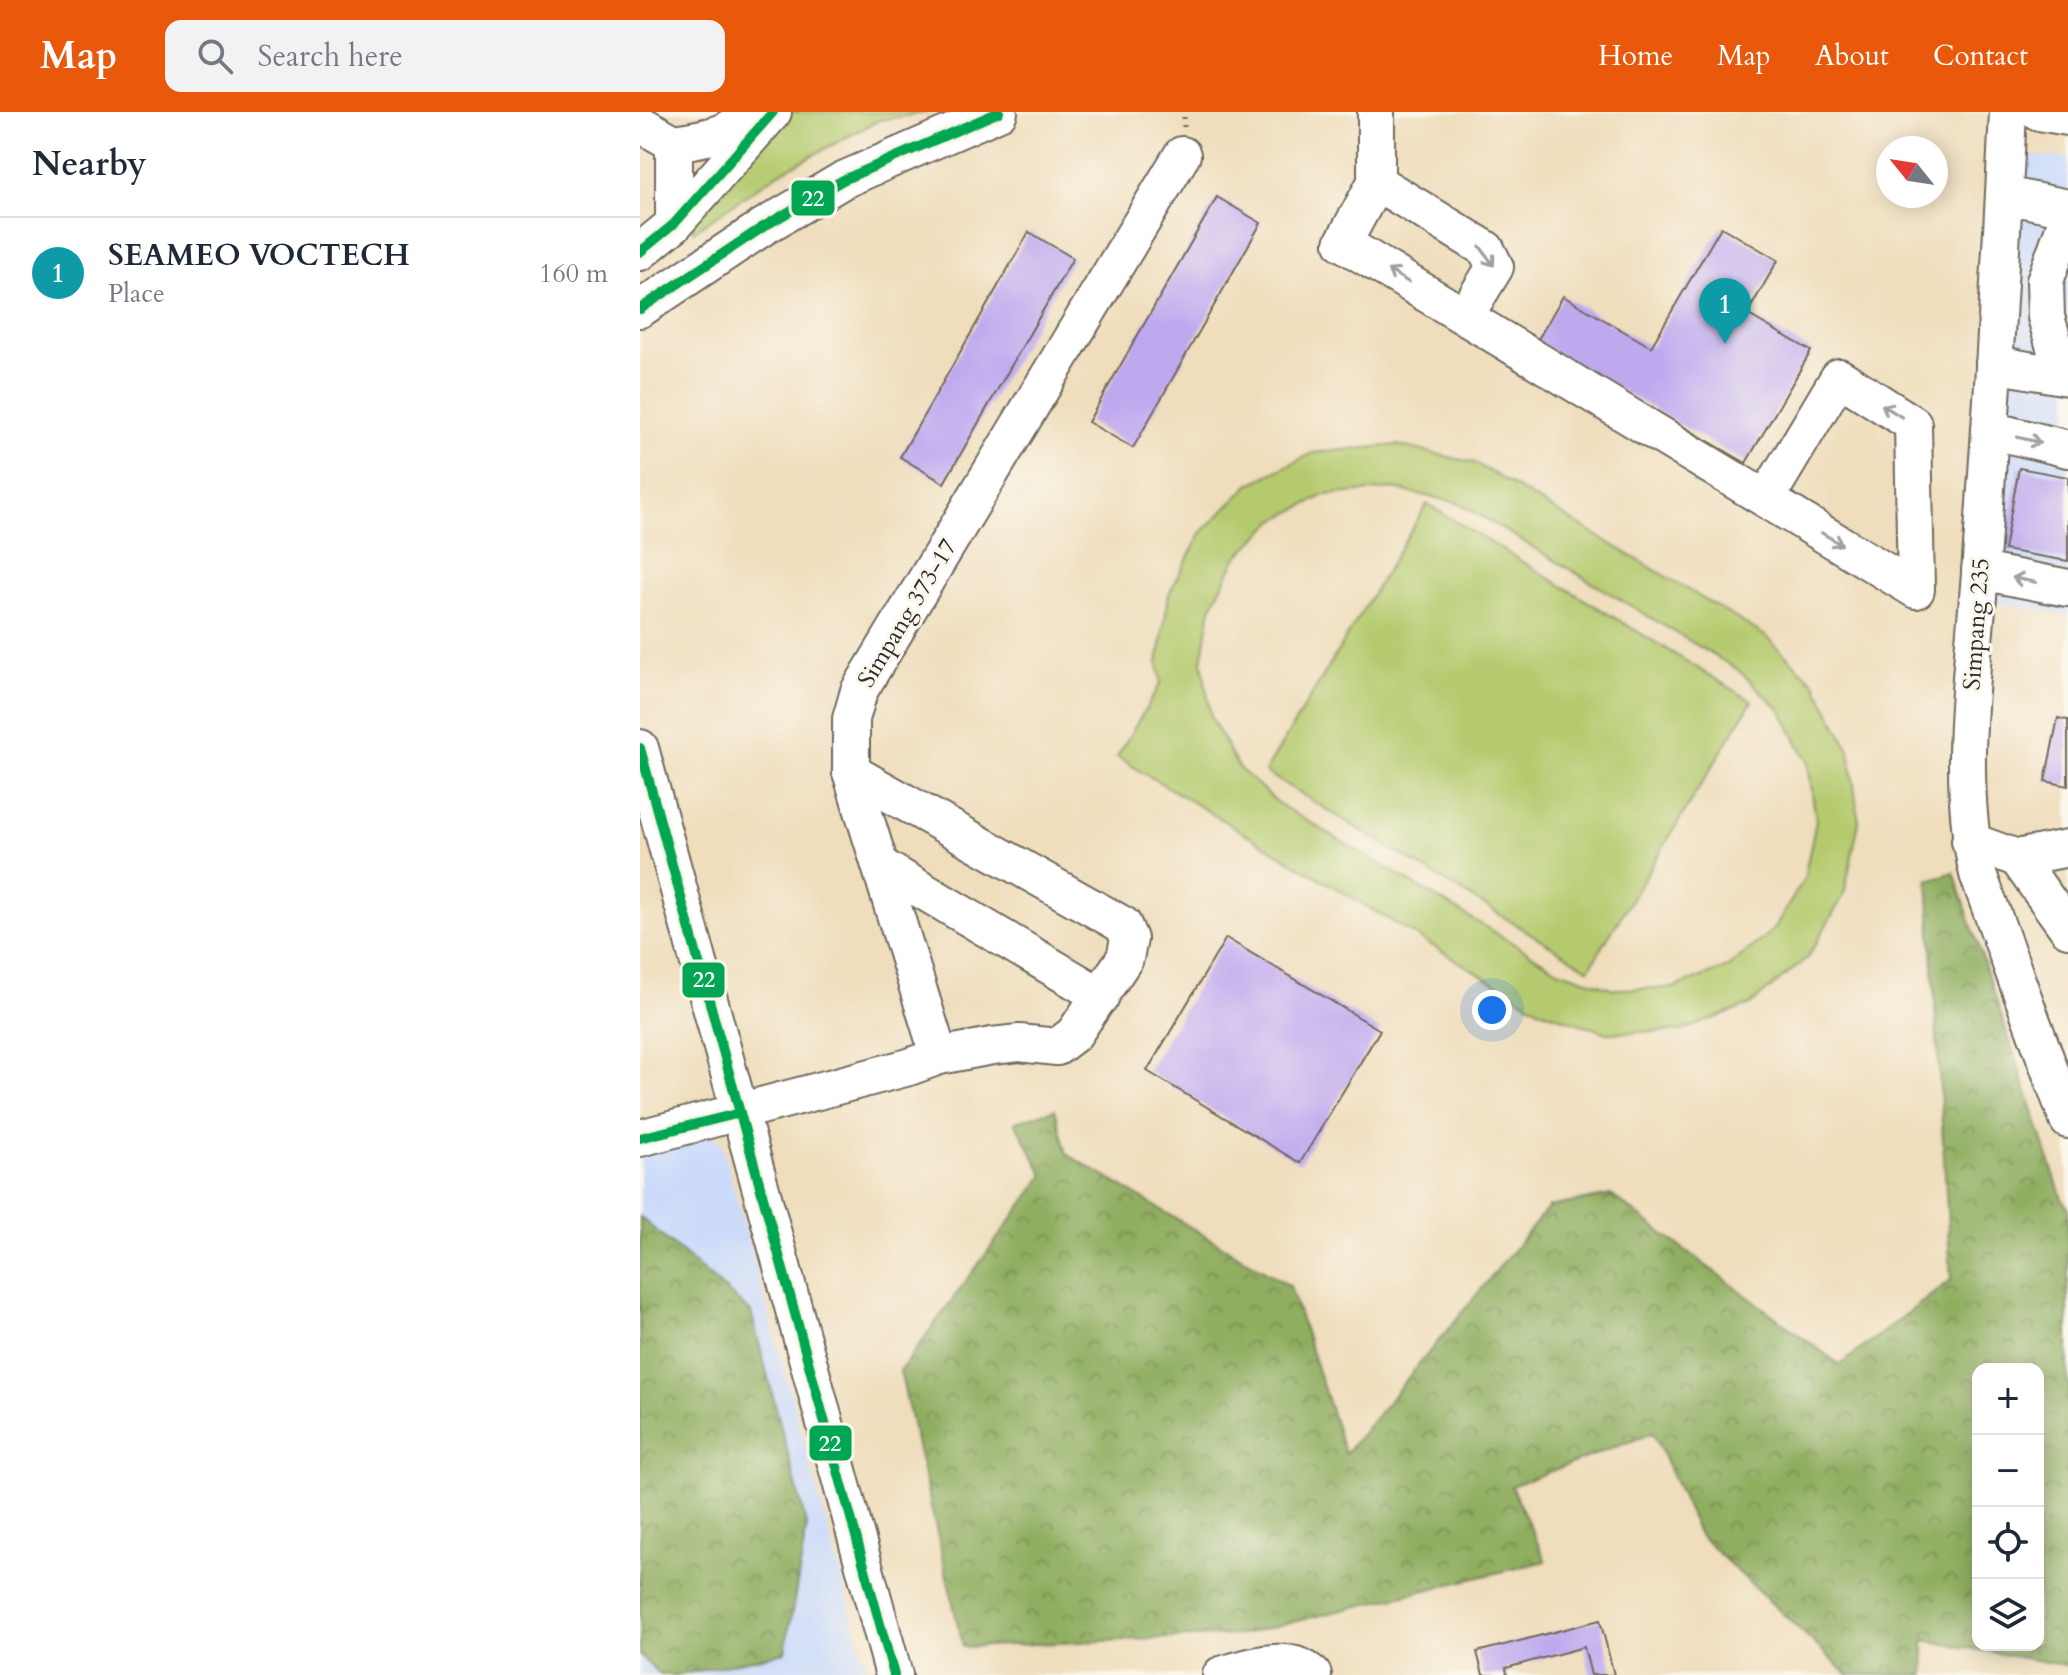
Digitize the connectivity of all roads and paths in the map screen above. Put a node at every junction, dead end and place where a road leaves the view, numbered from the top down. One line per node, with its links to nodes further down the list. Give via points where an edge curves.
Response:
1 (749, 112): 9 (street, via 720,134)
2 (773, 112): 15 (street)
3 (999, 112): 17 (street, via 843,180)
4 (1376, 112): 11 (street)
5 (2008, 112): 12 (street, Simpang 235)
6 (2039, 112): 7 (street)
7 (2068, 117)
8 (640, 124): 9 (street)
9 (674, 143): 15 (street)
10 (1182, 155): 27 (street, Simpang 373-17, via 859,691 851,719)
11 (1376, 182): 18 (street, one-way to 18, via 1486,249 1495,267); 18 (street, one-way to 11, via 1343,243)
12 (2004, 195): 13 (street); 19 (street, Simpang 235)
13 (2068, 208)
14 (2068, 217): 20 (street, via 2045,281 2046,317)
15 (674, 224): 16 (street)
16 (640, 252)
17 (640, 309)
18 (1465, 316): 23 (street)
19 (1994, 364): 20 (street); 21 (street, Simpang 235)
20 (2066, 376)
21 (1990, 430): 22 (street, one-way to 22); 24 (street, Simpang 235)
22 (2068, 449)
23 (1766, 499): 23 (street, one-way to 23, via 1888,573 1916,590 1913,424 1839,377)
24 (1980, 571): 25 (street, one-way to 24); 28 (street, Simpang 235, via 1968,732)
25 (2068, 588)
26 (640, 748): 35 (street)
27 (851, 772): 31 (street, Simpang 373-17); 33 (street, via 1123,925 1129,946)
28 (1970, 841): 30 (street); 36 (street, Simpang 235)
29 (2068, 848): 30 (street)
30 (2017, 858): 32 (street)
31 (881, 866): 33 (street); 34 (street, Simpang 373-17)
32 (2068, 929)
33 (1101, 996): 34 (street, via 1074,1034 1057,1047 1019,1043)
34 (939, 1056): 35 (street)
35 (740, 1113): 37 (street); 39 (street)
36 (2068, 1120)
37 (640, 1138)
38 (1278, 1669): 40 (street); 41 (street, via 1295,1663)
39 (894, 1675)
40 (1221, 1675)
41 (1313, 1675)

